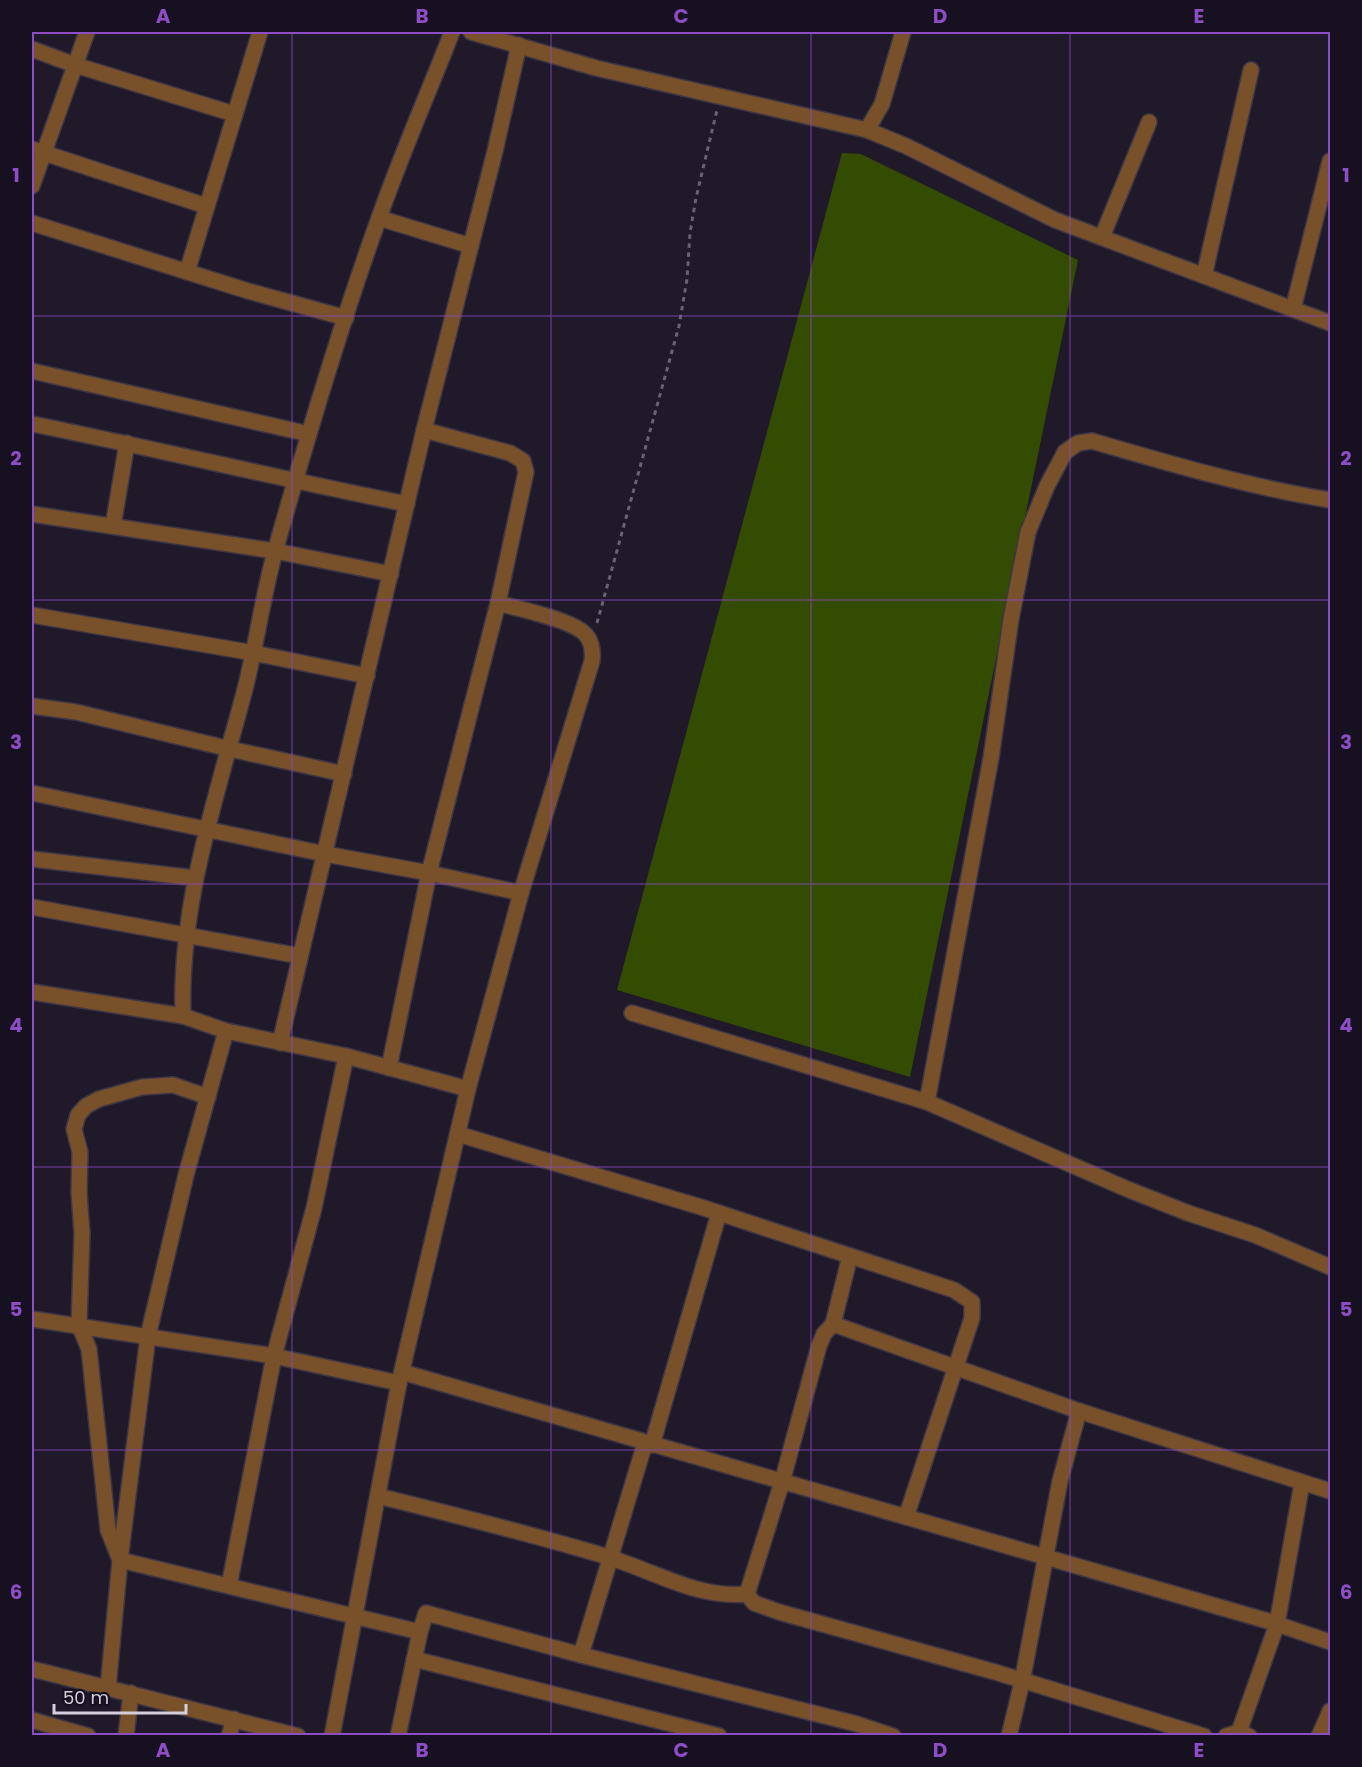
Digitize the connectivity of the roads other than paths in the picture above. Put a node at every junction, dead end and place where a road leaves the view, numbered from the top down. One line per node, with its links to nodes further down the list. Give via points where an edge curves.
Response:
1 (87, 32): 8 (street)
2 (260, 32): 10 (street)
3 (452, 32): 17 (street)
4 (471, 32): 6 (street)
5 (903, 32): 12 (street, via 882,104)
6 (519, 45): 12 (street, via 596,68); 20 (street)
7 (32, 49): 8 (street)
8 (75, 65): 10 (street); 13 (street)
9 (1251, 70): 22 (street)
10 (234, 114): 16 (street)
11 (1149, 122): 19 (street)
12 (867, 130): 19 (street, via 1055,220)
13 (37, 151): 15 (street); 16 (street)
14 (1330, 161): 23 (street)
15 (32, 186)
16 (207, 206): 21 (street)
17 (379, 218): 20 (street); 24 (street)
18 (32, 223): 21 (street)
19 (1102, 237): 22 (street)
20 (471, 246): 28 (street)
21 (187, 272): 24 (street)
22 (1204, 276): 23 (street)
23 (1293, 309): 25 (street)
24 (346, 318): 29 (street)
25 (1330, 323)
26 (32, 371): 29 (street)
27 (32, 424): 30 (street)
28 (424, 430): 33 (street); 38 (street, via 510,453 523,461 526,472)
29 (309, 434): 31 (street)
30 (127, 443): 31 (street); 35 (street)
31 (296, 482): 33 (street); 36 (street)
32 (1330, 500): 64 (street, via 1280,492 1092,441 1078,442 1065,452 1028,532)
33 (407, 504): 37 (street)
34 (32, 514): 35 (street)
35 (113, 526): 36 (street)
36 (275, 551): 37 (street); 40 (street)
37 (391, 574): 41 (street)
38 (498, 603): 49 (street); 51 (street, via 571,625 585,633 593,654)
39 (32, 615): 40 (street)
40 (254, 653): 41 (street); 43 (street)
41 (367, 676): 44 (street)
42 (32, 706): 43 (street, via 76,712)
43 (230, 749): 44 (street); 46 (street)
44 (344, 774): 47 (street)
45 (32, 793): 46 (street)
46 (208, 830): 47 (street); 50 (street)
47 (325, 855): 49 (street); 54 (street)
48 (32, 859): 50 (street)
49 (429, 873): 51 (street); 61 (street)
50 (195, 878): 53 (street)
51 (521, 893): 62 (street)
52 (32, 907): 53 (street)
53 (186, 935): 54 (street); 57 (street)
54 (300, 956): 59 (street)
55 (32, 992): 57 (street)
56 (632, 1013): 64 (street)
57 (183, 1016): 58 (street)
58 (226, 1031): 59 (street); 63 (street)
59 (280, 1042): 60 (street)
60 (346, 1056): 61 (street); 73 (street, via 314,1208)
61 (389, 1068): 62 (street)
62 (468, 1089): 65 (street)
63 (208, 1097): 71 (street, via 173,1085 142,1086 99,1099 78,1115 74,1130 80,1152); 72 (street)
64 (927, 1102): 68 (street, via 1127,1189)
65 (458, 1134): 66 (street); 75 (street)
66 (718, 1213): 67 (street); 77 (street)
67 (850, 1256): 70 (street); 74 (street, via 954,1290 972,1302 972,1318)
68 (1330, 1267)
69 (32, 1319): 71 (street)
70 (833, 1324): 74 (street); 78 (street, via 819,1346)
71 (79, 1325): 72 (street); 85 (street, via 89,1349 108,1530)
72 (148, 1336): 73 (street); 85 (street)
73 (274, 1356): 75 (street); 86 (street)
74 (956, 1368): 76 (street); 82 (street)
75 (401, 1378): 77 (street); 81 (street)
76 (1079, 1411): 79 (street); 83 (street, via 1060,1481)
77 (648, 1444): 78 (street); 84 (street)
78 (782, 1482): 82 (street); 87 (street)
79 (1302, 1483): 80 (street); 89 (street)
80 (1330, 1491)
81 (378, 1496): 84 (street); 88 (street)
82 (906, 1516): 83 (street)
83 (1047, 1557): 89 (street); 95 (street)
84 (610, 1558): 87 (street, via 700,1591); 92 (street)
85 (120, 1560): 86 (street); 96 (street)
86 (230, 1586): 88 (street)
87 (747, 1594): 95 (street, via 754,1603 779,1612)
88 (356, 1616): 90 (street); 106 (street)
89 (1277, 1624): 91 (street); 101 (street)
90 (420, 1632): 92 (street, via 426,1613); 93 (street)
91 (1330, 1642)
92 (581, 1655): 109 (street)
93 (414, 1659): 107 (street); 108 (street)
94 (32, 1669): 96 (street)
95 (1022, 1682): 110 (street); 111 (street)
96 (108, 1688): 97 (street)
97 (131, 1694): 99 (street); 103 (street)
98 (1330, 1711): 112 (street)
99 (234, 1719): 104 (street); 105 (street)
100 (32, 1720): 102 (street)
101 (1238, 1734)
102 (88, 1736)
103 (126, 1736)
104 (229, 1736)
105 (298, 1736)
106 (332, 1736)
107 (398, 1736)
108 (719, 1736)
109 (893, 1736)
110 (1009, 1736)
111 (1204, 1736)
112 (1319, 1736)

